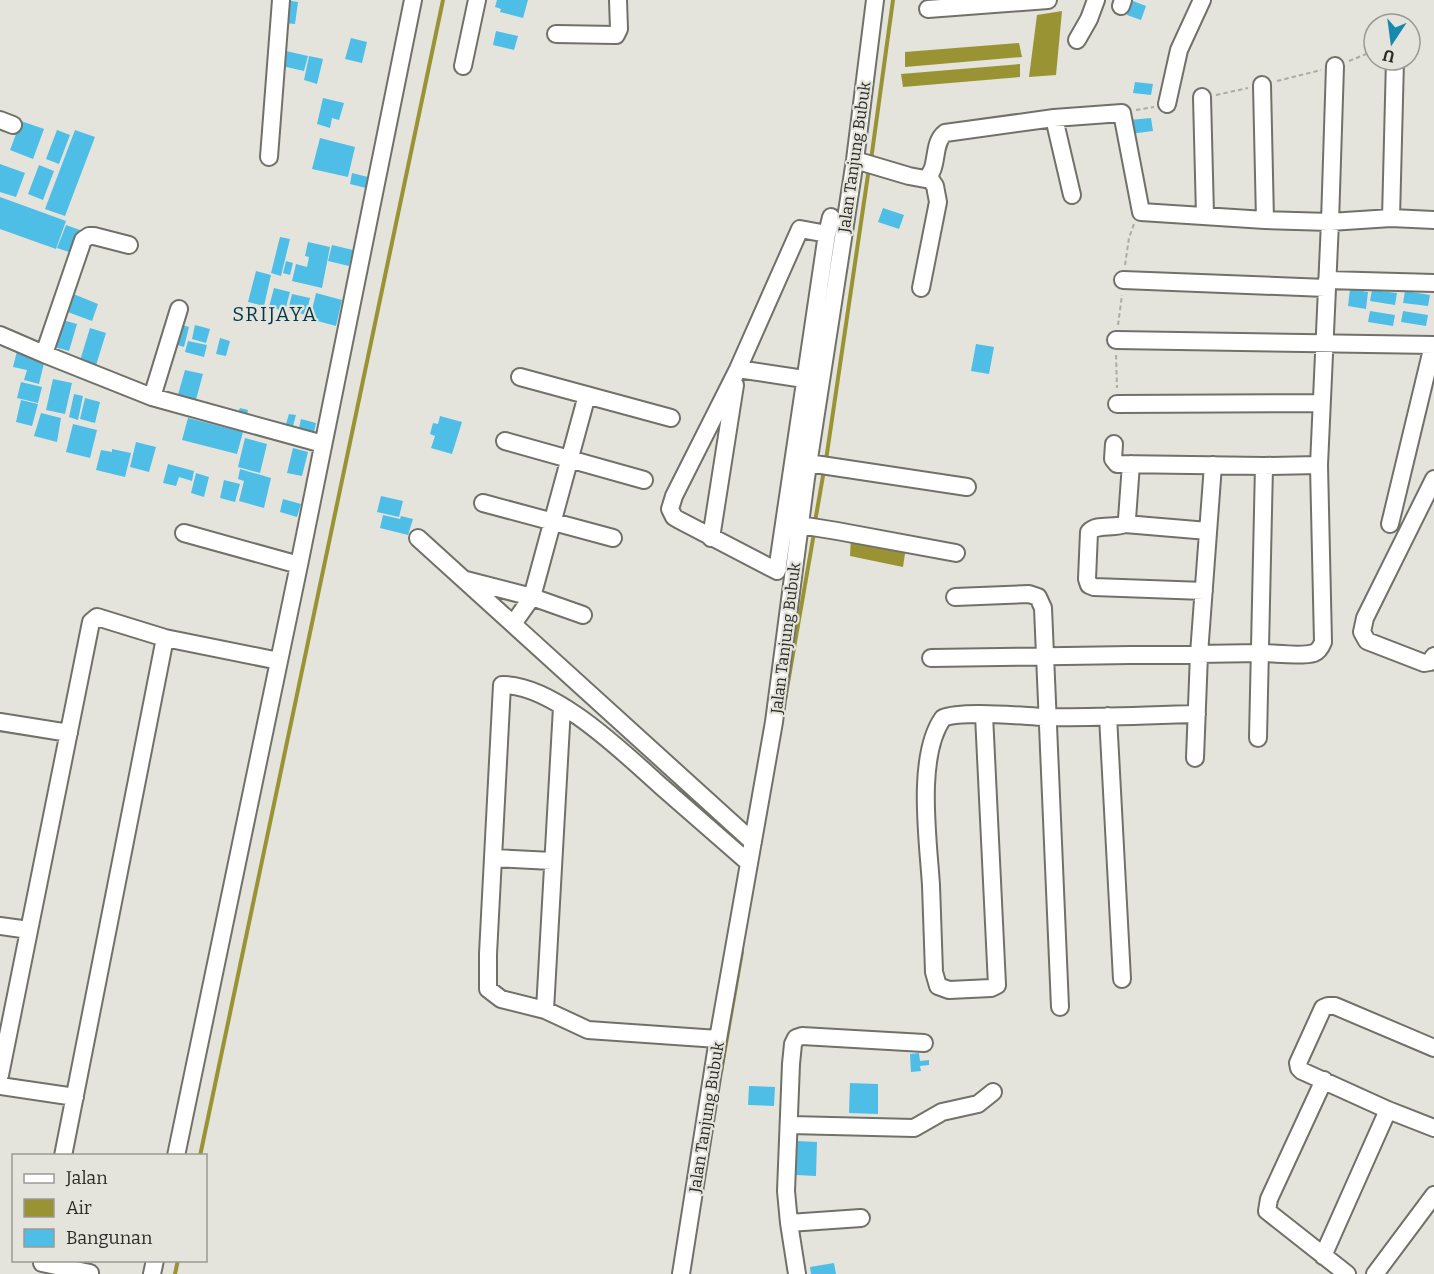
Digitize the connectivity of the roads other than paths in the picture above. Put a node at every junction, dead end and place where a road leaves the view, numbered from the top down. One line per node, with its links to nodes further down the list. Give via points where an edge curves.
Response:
1 (281, 0): 20 (street)
2 (413, 0): 50 (street)
3 (477, 0): 13 (street)
4 (618, 0): 11 (street, via 616,35)
5 (875, 0): 21 (street, Jalan Tanjung Bubuk)
6 (1039, 0): 7 (street); 10 (street)
7 (1048, 0)
8 (1096, 0): 12 (street)
9 (1202, 0): 18 (street, via 1179,50)
10 (928, 9)
11 (556, 34)
12 (1077, 40)
13 (463, 66)
14 (1335, 66): 28 (street)
15 (1395, 72): 25 (street)
16 (1262, 85): 26 (street)
17 (1202, 98): 24 (street)
18 (1167, 104)
19 (1054, 118): 22 (street, via 945,133 939,140); 23 (street); 24 (street, via 1122,113 1142,212)
20 (269, 157)
21 (861, 162): 22 (street, via 917,179); 29 (street, Jalan Tanjung Bubuk)
22 (929, 177): 34 (street, via 938,202)
23 (1072, 195)
24 (1205, 215): 26 (street)
25 (1390, 218): 27 (street); 28 (street)
26 (1265, 220): 28 (street)
27 (1434, 220)
28 (1330, 222): 32 (street)
29 (833, 226): 41 (street, via 800,229); 43 (street, Jalan Tanjung Bubuk)
30 (129, 245): 40 (street, via 94,236 83,240)
31 (1124, 280): 32 (street)
32 (1327, 284): 33 (street); 38 (street)
33 (1434, 284)
34 (921, 288)
35 (179, 309): 45 (street)
36 (0, 335): 40 (street)
37 (1116, 339): 38 (street)
38 (1324, 344): 39 (street); 46 (street)
39 (1433, 345): 64 (street)
40 (44, 354): 45 (street)
41 (738, 369): 43 (street); 70 (street); 70 (street, via 670,509 674,517)
42 (520, 377): 44 (street)
43 (809, 384): 54 (street, Jalan Tanjung Bubuk); 70 (street, via 777,571)
44 (587, 395): 48 (street); 52 (street)
45 (152, 397): 50 (street)
46 (1322, 403): 47 (street); 56 (street)
47 (1117, 404)
48 (670, 418)
49 (505, 441): 52 (street)
50 (323, 444): 72 (street)
51 (1114, 444): 53 (street, via 1114,461)
52 (570, 458): 59 (street); 62 (street)
53 (1131, 464): 55 (street); 63 (street)
54 (821, 465): 60 (street); 65 (street, Jalan Tanjung Bubuk)
55 (1213, 465): 57 (street); 66 (street)
56 (1319, 465): 57 (street); 80 (street, via 1323,642 1315,652)
57 (1264, 466): 80 (street)
58 (1434, 479): 83 (street, via 1365,618 1362,632 1367,641 1424,663)
59 (644, 480)
60 (968, 487)
61 (483, 503): 62 (street)
62 (553, 521): 69 (street); 75 (street)
63 (1125, 524): 66 (street); 74 (street, via 1090,530 1089,585)
64 (1390, 524)
65 (804, 526): 71 (street); 95 (street, Jalan Tanjung Bubuk)
66 (1208, 531): 74 (street)
67 (184, 533): 72 (street)
68 (418, 538): 73 (street)
69 (613, 538)
70 (711, 538)
71 (956, 554)
72 (299, 565): 85 (street)
73 (463, 579): 75 (street); 78 (street)
74 (1204, 591): 81 (street)
75 (532, 597): 77 (street); 78 (street)
76 (955, 597): 82 (street, via 1038,597 1043,608)
77 (583, 615)
78 (513, 624): 95 (street)
79 (165, 638): 85 (street); 92 (street, via 93,618); 111 (street)
80 (1261, 653): 81 (street); 93 (street)
81 (1199, 654): 82 (street); 87 (street)
82 (1045, 656): 84 (street); 90 (street)
83 (1434, 656)
84 (931, 658)
85 (279, 661): 116 (street)
86 (562, 708): 96 (street, via 516,685 502,685); 97 (street); 98 (street, via 592,725)
87 (1197, 714): 89 (street); 94 (street)
88 (984, 715): 88 (street, via 943,718 935,732 928,762 926,803 934,972 938,986 949,990 997,985); 90 (street)
89 (1108, 716): 90 (street); 101 (street)
90 (1048, 717): 102 (street)
91 (0, 722): 92 (street)
92 (69, 733): 100 (street)
93 (1258, 738)
94 (1195, 758)
95 (753, 842): 98 (street, Jalan Tanjung Bubuk)
96 (493, 858): 97 (street); 103 (street, via 488,989 501,999)
97 (552, 861): 103 (street)
98 (749, 863): 104 (street, Jalan Tanjung Bubuk)
99 (0, 926): 100 (street)
100 (29, 930): 107 (street)
101 (1122, 979)
102 (1060, 1007)
103 (546, 1010): 104 (street, via 595,1031)
104 (718, 1040): 123 (street, Jalan Tanjung Bubuk)
105 (924, 1042): 113 (street, via 796,1038 791,1064)
106 (1434, 1048): 108 (street, via 1335,1006 1324,1007 1298,1063 1302,1071)
107 (0, 1075)
108 (1324, 1080): 112 (street); 120 (street, via 1267,1207 1270,1215)
109 (0, 1086): 111 (street)
110 (993, 1092): 113 (street, via 978,1104 942,1112 914,1128)
111 (75, 1097): 115 (street)
112 (1388, 1110): 114 (street); 120 (street)
113 (790, 1125): 119 (street, via 786,1191)
114 (1434, 1128)
115 (63, 1154)
116 (176, 1154)
117 (1434, 1195): 126 (street)
118 (861, 1218): 119 (street)
119 (789, 1223): 124 (street)
120 (1323, 1256): 125 (street)
121 (41, 1266): 122 (street)
122 (90, 1273)
123 (681, 1274)
124 (797, 1274)
125 (1347, 1274)
126 (1375, 1274)

